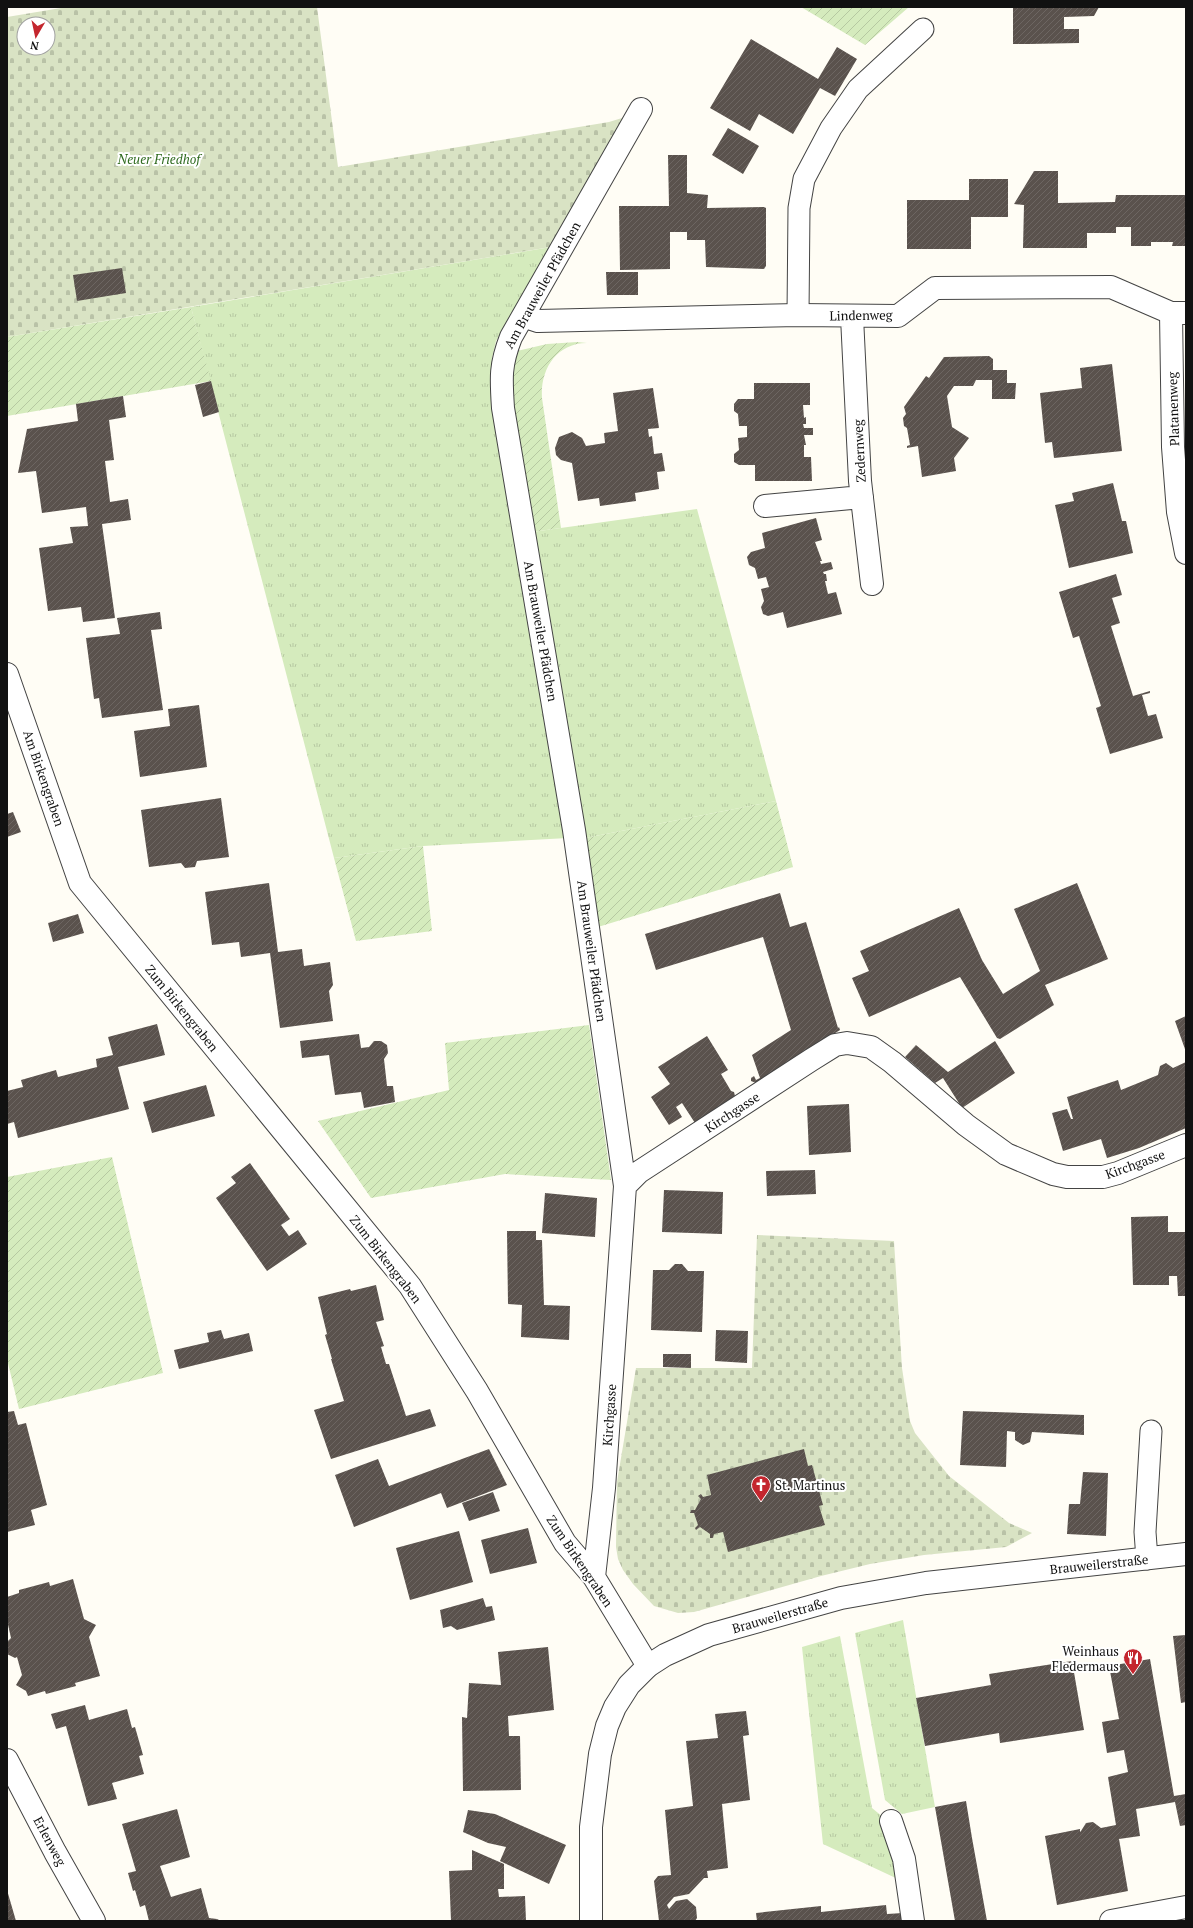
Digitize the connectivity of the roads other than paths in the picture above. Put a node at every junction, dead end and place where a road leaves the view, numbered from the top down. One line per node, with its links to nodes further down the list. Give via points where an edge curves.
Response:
1 (923, 29): 4 (lane, via 858,89 831,128 804,180 800,208)
2 (641, 109): 5 (street, Am Brauweiler Pfädchen)
3 (1179, 313): 6 (street, Lindenweg, via 1110,288 935,288 898,316); 9 (street, Platanenweg, via 1173,447 1178,512)
4 (798, 315): 5 (street, Lindenweg, via 538,321); 6 (street, Lindenweg)
5 (523, 316): 14 (street, Am Brauweiler Pfädchen, via 503,356 500,374 503,408 574,830)
6 (852, 317): 7 (street, Zedernweg)
7 (862, 497): 8 (street); 10 (street, Zedernweg)
8 (765, 506)
9 (1186, 553)
10 (872, 584)
11 (7, 674): 12 (street, Am Birkengraben)
12 (80, 883): 18 (street, Zum Birkengraben, via 410,1286 477,1391 565,1543)
13 (1186, 1145): 14 (street, Kirchgasse, via 1103,1177 1067,1177 1054,1174 1006,1154 871,1047 847,1043 835,1045 811,1060 639,1172)
14 (625, 1186): 18 (street, Kirchgasse, via 604,1488)
15 (1151, 1431): 17 (lane, via 1145,1532)
16 (1186, 1554): 17 (street, Brauweilerstraße)
17 (1147, 1559): 19 (street, Brauweilerstraße, via 926,1583 841,1598 709,1636 680,1648)
18 (594, 1577): 19 (street, Zum Birkengraben)
19 (648, 1666): 24 (street, Brauweilerstraße, via 629,1685 615,1707 600,1754 591,1827)
20 (7, 1760): 23 (street, Erlenweg)
21 (891, 1821): 25 (street, via 904,1859)
22 (1186, 1907): 26 (street)
23 (94, 1921)
24 (591, 1921)
25 (913, 1921)
26 (1111, 1921)

